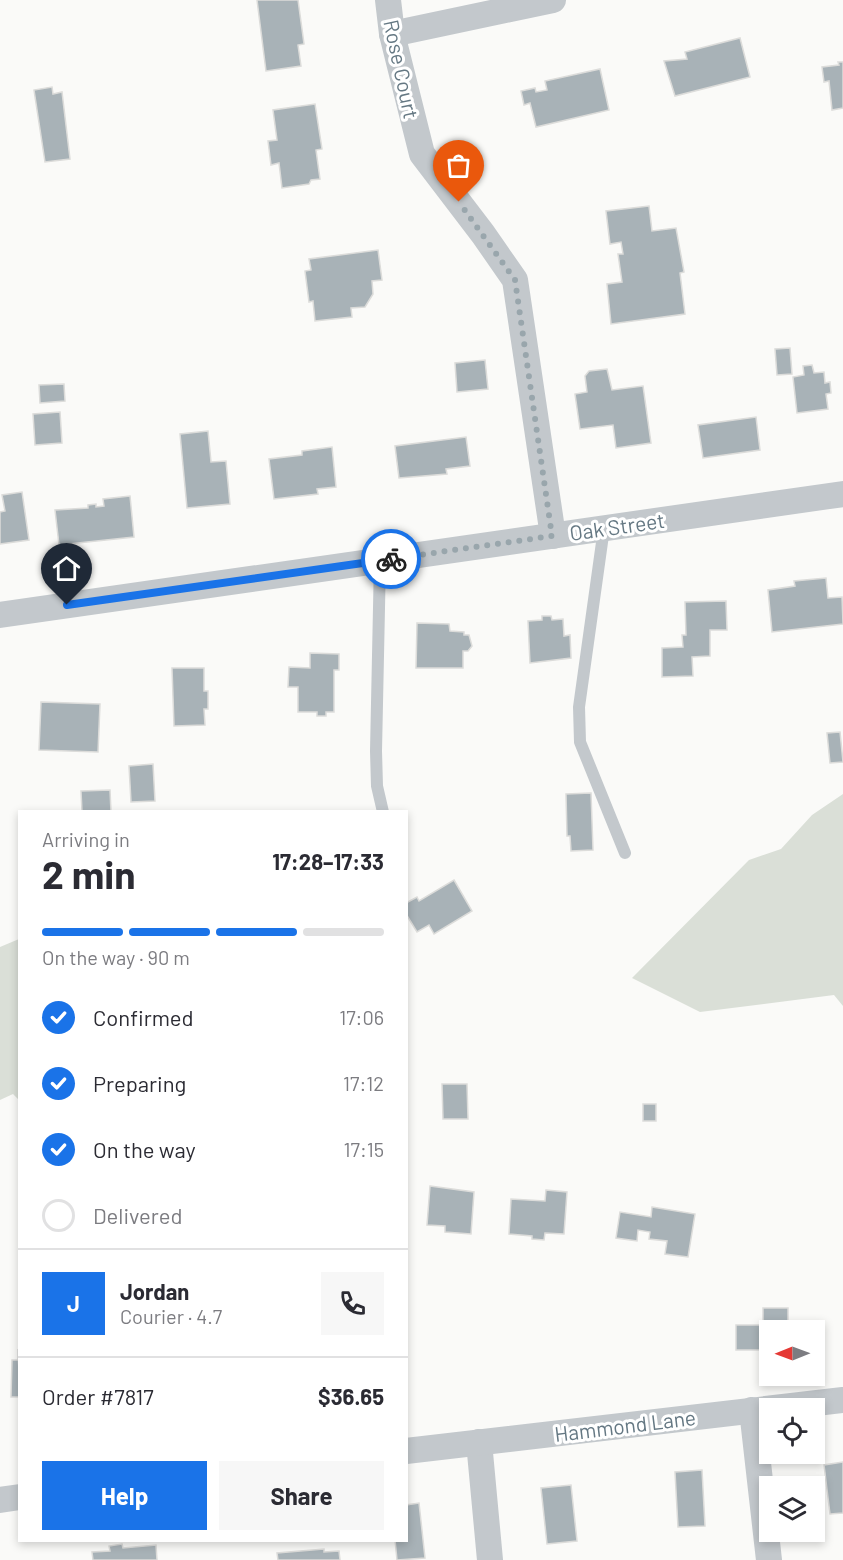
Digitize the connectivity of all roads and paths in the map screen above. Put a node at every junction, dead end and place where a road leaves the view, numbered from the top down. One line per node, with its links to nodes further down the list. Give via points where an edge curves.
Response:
1 (388, 0): 3 (street, Rose Court)
2 (553, 0): 3 (street)
3 (392, 34): 6 (street, Rose Court, via 422,154 515,280)
4 (843, 494): 5 (street, Oak Street)
5 (604, 528): 6 (street, Oak Street); 10 (lane, via 579,707 580,742)
6 (552, 536): 7 (street, Oak Street)
7 (380, 560): 8 (street, Oak Street); 9 (lane, via 376,751)
8 (0, 615)
9 (383, 810)
10 (625, 853)
11 (843, 1400): 12 (street, Hammond Lane)
12 (752, 1410): 13 (street, Hammond Lane); 18 (street)
13 (479, 1442): 14 (street, Hammond Lane); 17 (street)
14 (408, 1451)
15 (18, 1497): 16 (street)
16 (0, 1500)
17 (490, 1560)
18 (769, 1560)

